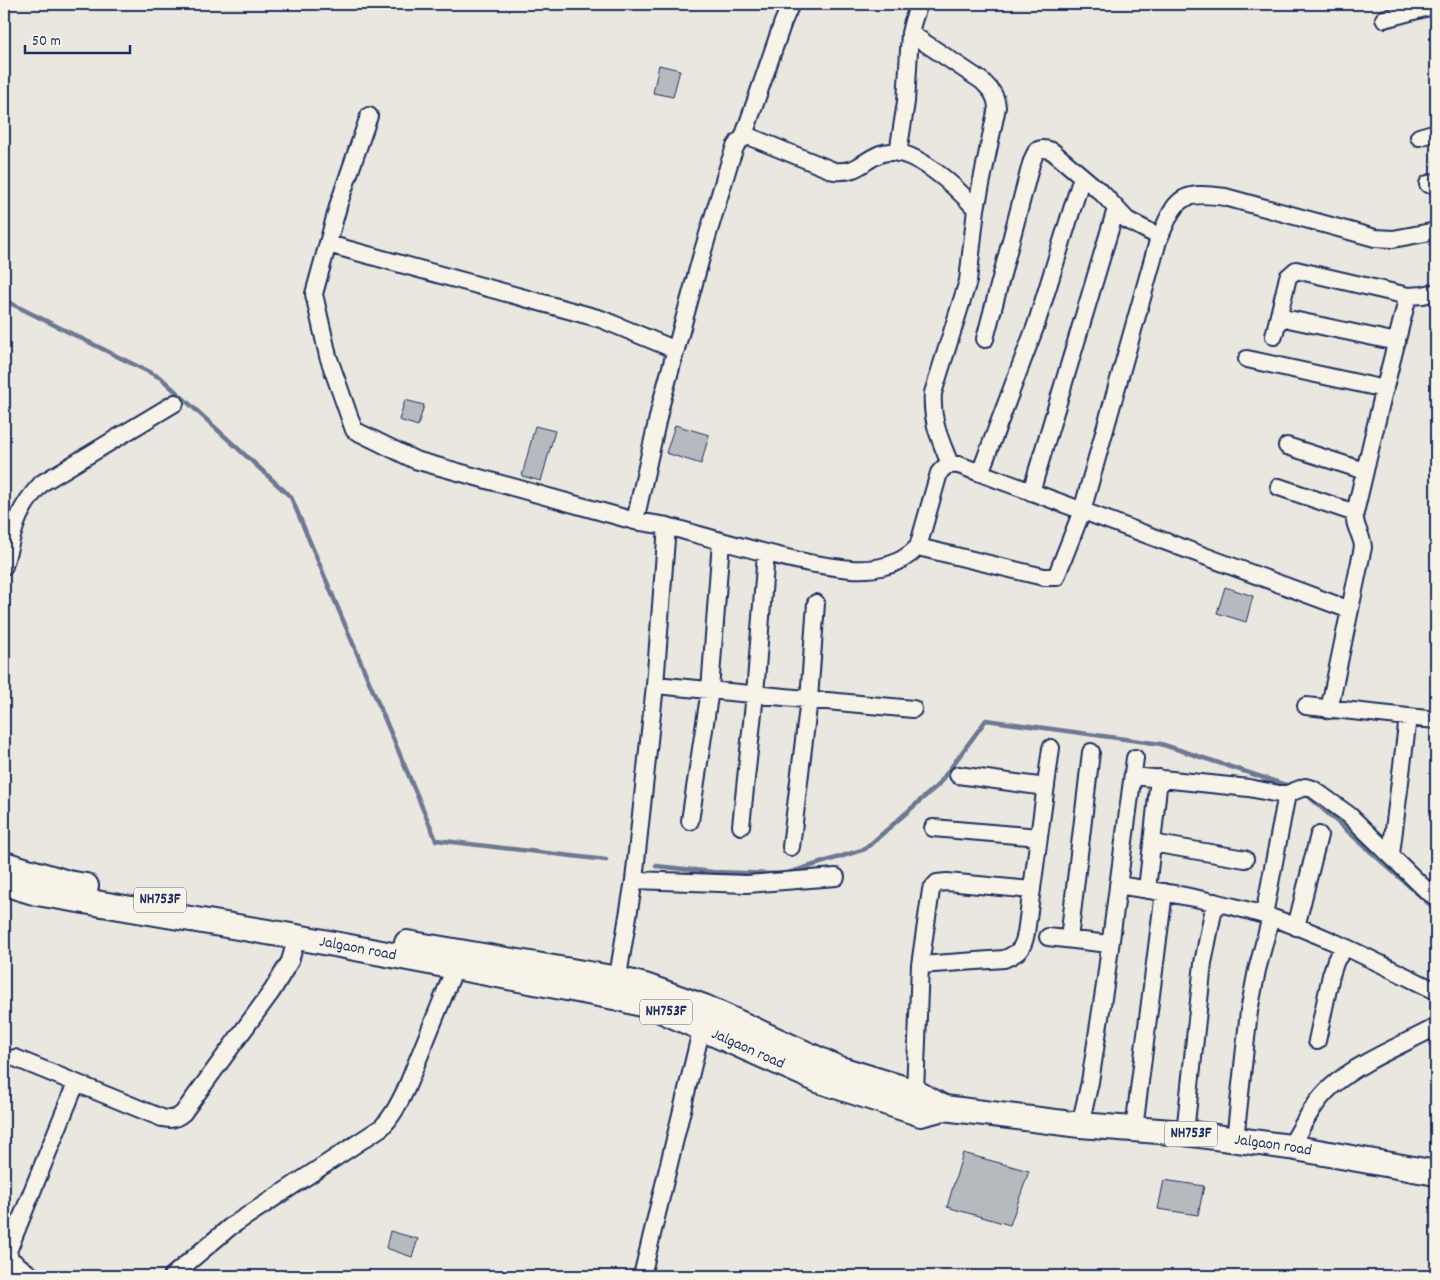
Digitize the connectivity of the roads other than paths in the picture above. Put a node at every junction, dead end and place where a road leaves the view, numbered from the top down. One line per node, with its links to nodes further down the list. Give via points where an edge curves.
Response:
1 (791, 4): 9 (street)
2 (920, 4): 5 (street)
3 (1436, 5): 4 (street)
4 (1384, 19)
5 (910, 33): 10 (street, via 906,102); 12 (street, via 982,81 996,98 997,107)
6 (369, 116): 16 (street)
7 (1436, 132): 8 (street)
8 (1418, 137)
9 (743, 138): 10 (street, via 748,136 834,171 844,172 880,154); 23 (street, via 734,147)
10 (898, 153): 12 (street, via 909,155 936,173)
11 (1082, 177): 13 (street); 21 (street, via 1052,151 1043,148 1035,152); 30 (street, via 1036,325)
12 (976, 209): 28 (street, via 968,281 933,393 935,424)
13 (1116, 209): 15 (street, via 1127,220); 32 (street)
14 (1436, 231): 15 (street, via 1393,239 1375,238 1225,197 1197,194 1178,203)
15 (1160, 237): 33 (street)
16 (328, 244): 23 (street, via 601,319); 35 (street, via 314,294 328,356 354,430 415,460)
17 (1436, 292): 18 (street)
18 (1408, 296): 19 (street, via 1296,270 1288,277); 22 (street)
19 (1279, 317): 20 (street); 22 (street)
20 (1274, 336)
21 (985, 339)
22 (1397, 342): 25 (street)
23 (676, 350): 35 (street)
24 (1247, 359): 25 (street)
25 (1384, 388): 29 (street)
26 (176, 403): 40 (street, via 42,483 21,508)
27 (1287, 446): 29 (street)
28 (950, 464): 30 (street); 38 (street, via 944,466 937,479)
29 (1365, 471): 34 (street)
30 (980, 473): 32 (street)
31 (1279, 487): 34 (street)
32 (1031, 492): 33 (street)
33 (1082, 511): 38 (street, via 1056,577); 42 (street)
34 (1355, 513): 42 (street, via 1362,547)
35 (635, 521): 36 (street)
36 (667, 526): 37 (street); 43 (street)
37 (721, 541): 39 (street); 44 (street)
38 (918, 546): 39 (street, via 898,562 865,569 833,567)
39 (766, 553): 45 (street)
40 (4, 566)
41 (816, 603): 46 (street)
42 (1350, 610): 49 (street)
43 (655, 685): 44 (street); 71 (street)
44 (710, 690): 45 (street); 60 (street)
45 (755, 694): 46 (street); 61 (street)
46 (809, 699): 48 (street); 66 (street)
47 (1306, 706): 49 (street)
48 (913, 709)
49 (1329, 710): 50 (street)
50 (1408, 717): 51 (street); 67 (street)
51 (1436, 720)
52 (1051, 748): 58 (street)
53 (1091, 752): 84 (street)
54 (1135, 758): 56 (street)
55 (958, 775): 58 (street)
56 (1134, 776): 57 (street); 73 (street)
57 (1160, 778): 59 (street); 65 (street)
58 (1046, 787): 64 (street)
59 (1287, 794): 67 (street, via 1304,788 1313,789 1349,815); 80 (street)
60 (690, 820)
61 (741, 826)
62 (933, 828): 64 (street)
63 (1319, 835): 81 (street)
64 (1039, 837): 74 (street)
65 (1152, 843): 68 (street); 75 (street)
66 (791, 847)
67 (1391, 854): 78 (street)
68 (1245, 859)
69 (4, 864): 77 (highway, NH753F)
70 (836, 876): 71 (street, via 748,884)
71 (634, 880): 89 (street)
72 (4, 883): 77 (highway, Jalgaon road / NH753F, via 37,893)
73 (1118, 885): 75 (street); 85 (street)
74 (1032, 890): 88 (street, via 1025,940 1015,954 1004,959); 88 (street, via 937,883 931,890)
75 (1147, 890): 76 (street)
76 (1164, 892): 79 (street); 99 (street)
77 (103, 897): 82 (highway, Jalgaon road / NH753F)
78 (1436, 897)
79 (1215, 902): 80 (street); 100 (street, via 1203,963)
80 (1267, 916): 81 (street); 101 (street, via 1249,1012)
81 (1296, 927): 86 (street)
82 (311, 936): 87 (highway, Jalgaon road / NH753F); 95 (street, via 178,1118 162,1118)
83 (1048, 937): 84 (street)
84 (1069, 939): 85 (street)
85 (1110, 944): 98 (street, via 1090,1082)
86 (1345, 948): 90 (street); 93 (street, via 1331,974)
87 (457, 959): 89 (highway, Jalgaon road / NH753F); 105 (street, via 406,1089 388,1121 230,1227)
88 (920, 965): 96 (street)
89 (616, 988): 91 (highway, Jalgaon road / NH753F, via 656,1008)
90 (1436, 991)
91 (706, 1018): 96 (highway, NH753F, via 837,1068); 97 (highway, Jalgaon road / NH753F, via 818,1080 921,1114); 106 (street)
92 (1436, 1028): 102 (street, via 1357,1068 1331,1087 1314,1107)
93 (1317, 1041)
94 (16, 1058): 95 (street)
95 (76, 1083): 104 (street, via 8,1250 10,1259)
96 (915, 1092): 97 (highway, NH753F)
97 (944, 1108): 98 (highway, Jalgaon road / NH753F)
98 (1080, 1125): 99 (highway, Jalgaon road / NH753F)
99 (1134, 1129): 100 (highway, Jalgaon road / NH753F)
100 (1186, 1133): 101 (highway, Jalgaon road / NH753F)
101 (1235, 1140): 102 (highway, Jalgaon road / NH753F)
102 (1290, 1148): 103 (highway, Jalgaon road / NH753F)
103 (1436, 1173)
104 (32, 1276)
105 (172, 1276)
106 (642, 1276)

